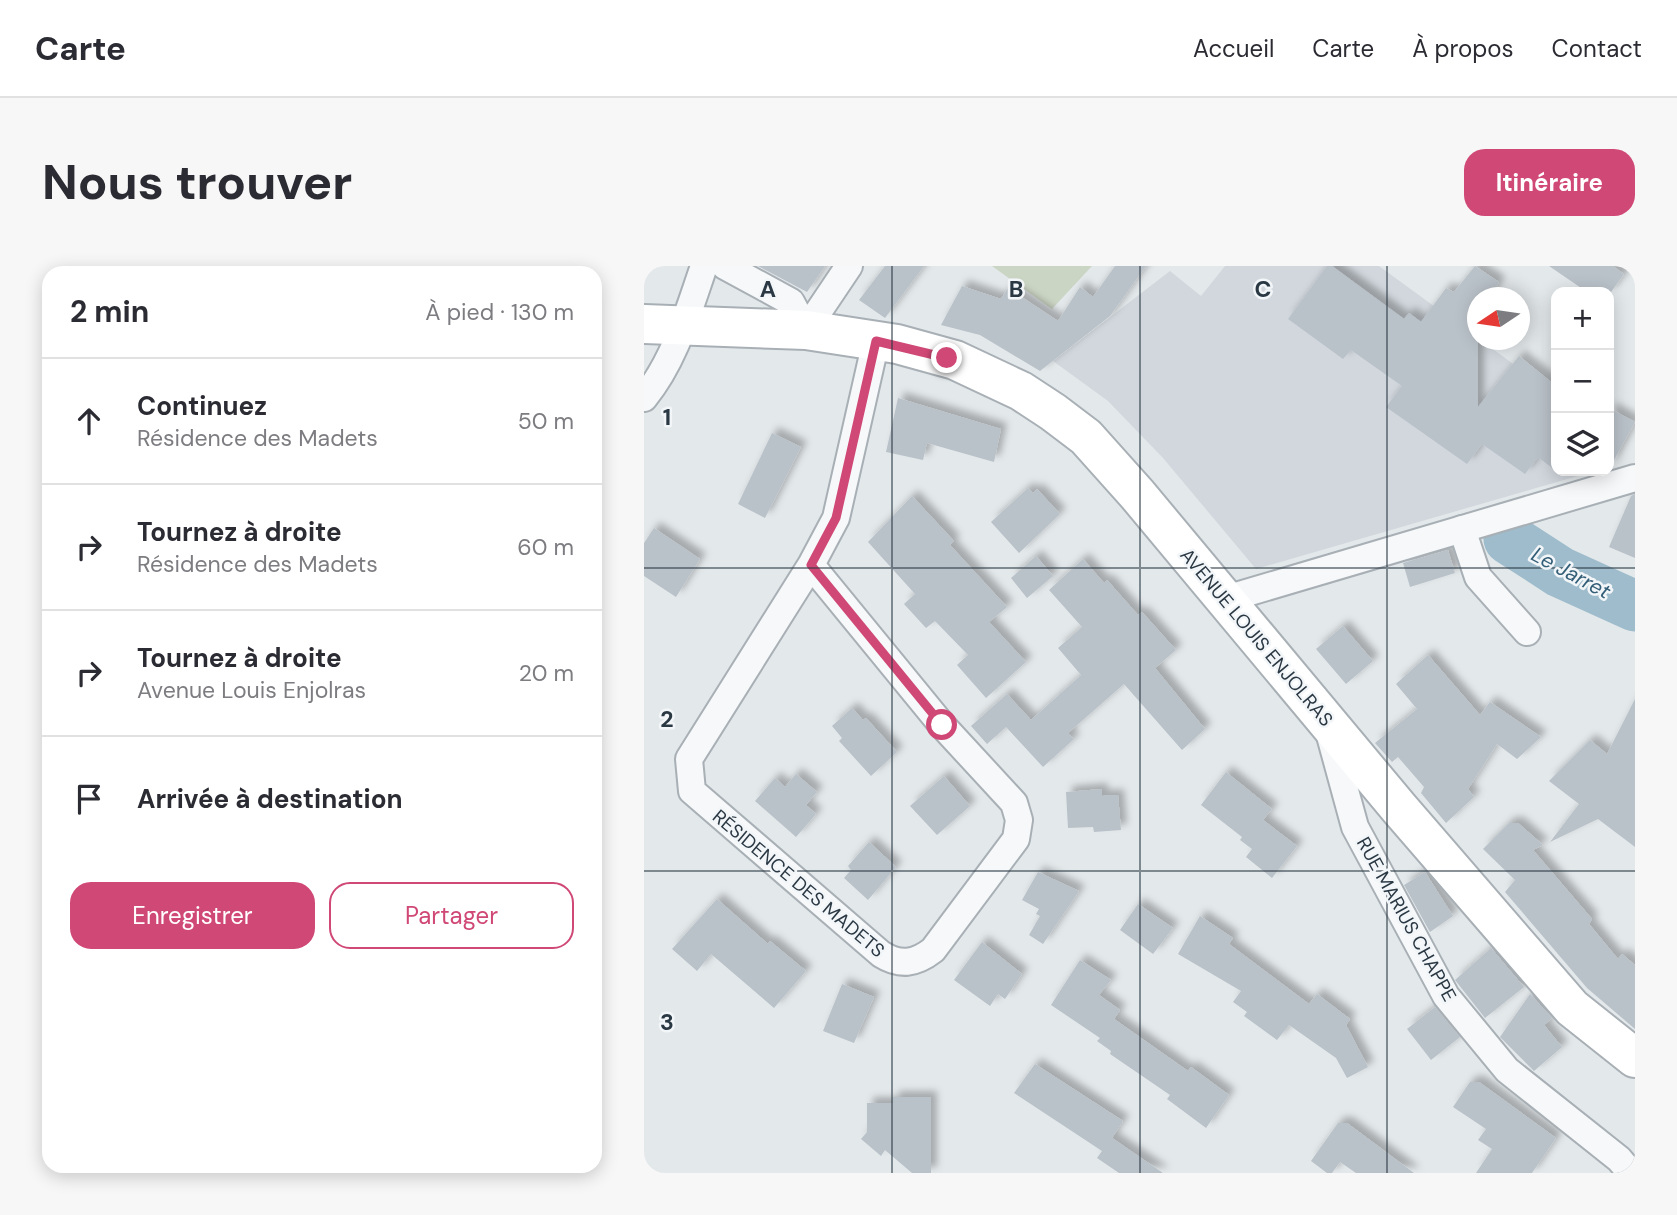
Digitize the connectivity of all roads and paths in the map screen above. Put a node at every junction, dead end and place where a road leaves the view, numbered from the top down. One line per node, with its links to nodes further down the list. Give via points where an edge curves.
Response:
1 (704, 266): 5 (street)
2 (725, 266): 6 (street, via 791,302)
3 (849, 266): 6 (street)
4 (644, 324): 5 (main road, AVENUE LOUIS ENJOLRAS)
5 (684, 326): 6 (main road, AVENUE LOUIS ENJOLRAS); 8 (street, via 661,377)
6 (806, 330): 7 (main road, AVENUE LOUIS ENJOLRAS)
7 (876, 341): 11 (street, RÉSIDENCE DES MADETS, via 836,518); 12 (main road, AVENUE LOUIS ENJOLRAS, via 955,360 1021,391 1053,412 1086,437)
8 (644, 398)
9 (1635, 478): 10 (street)
10 (1462, 529): 12 (street); 13 (street, via 1478,577)
11 (811, 565): 11 (street, RÉSIDENCE DES MADETS, via 942,725 1014,803 1019,820 1016,839 933,950 919,960 893,962 880,954 692,791 689,759)
12 (1226, 599): 14 (main road, AVENUE LOUIS ENJOLRAS)
13 (1527, 632)
14 (1326, 720): 15 (main road, AVENUE LOUIS ENJOLRAS, via 1573,1008); 16 (street, RUE MARIUS CHAPPE, via 1355,827 1446,996 1507,1070)
15 (1635, 1058)
16 (1631, 1173)

